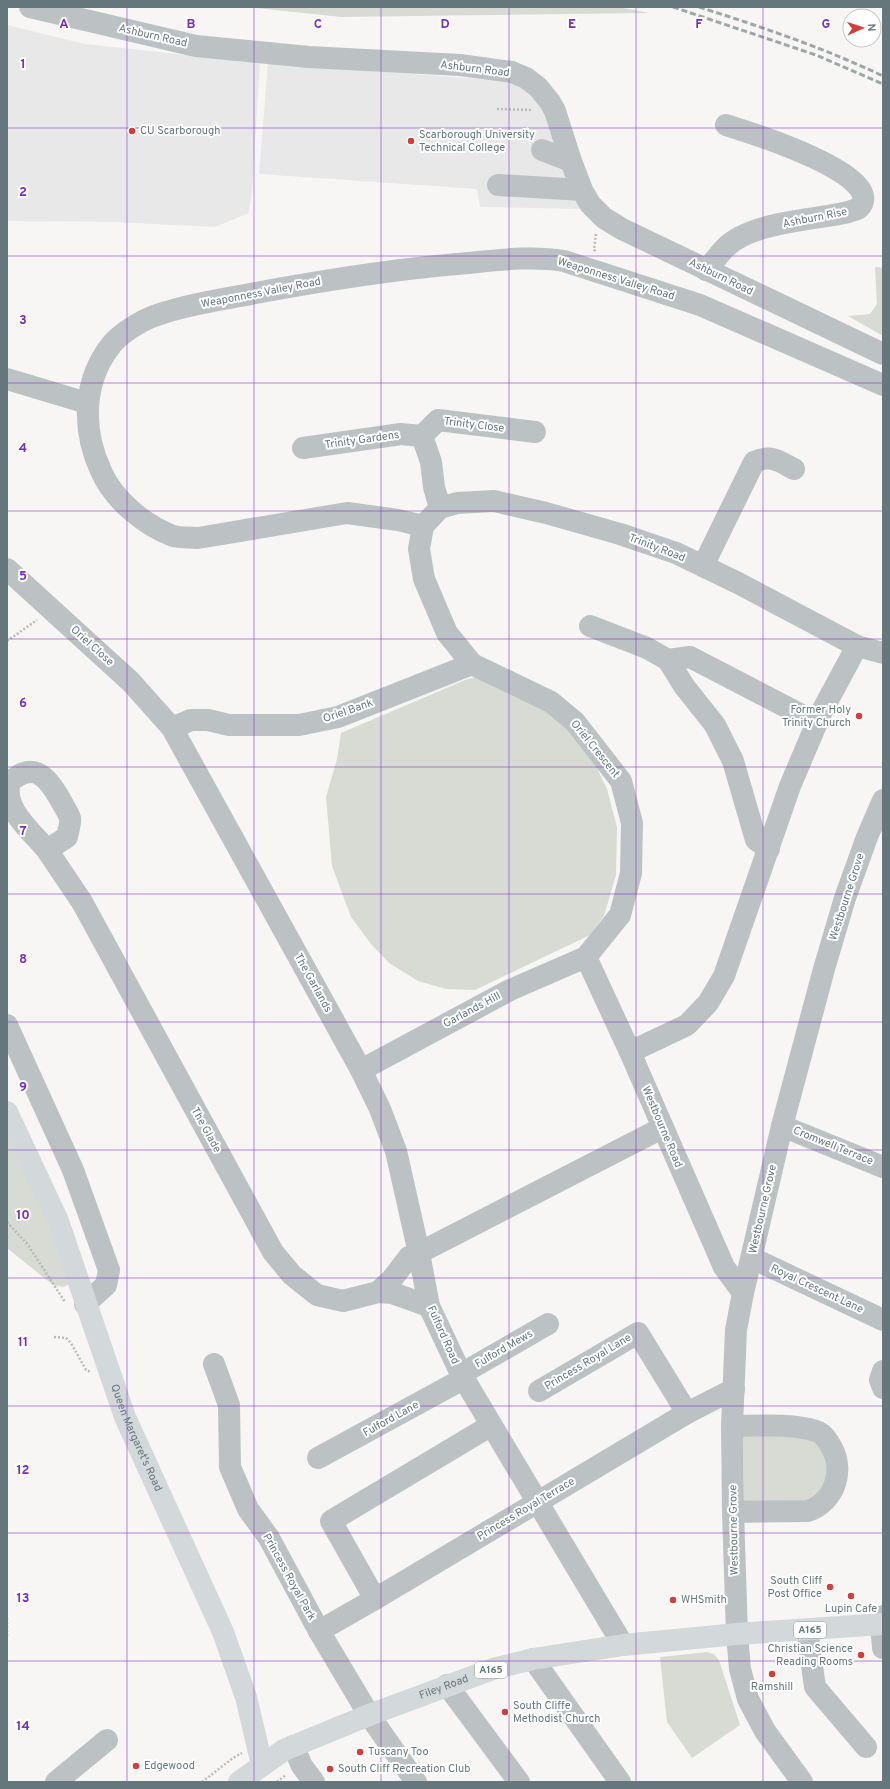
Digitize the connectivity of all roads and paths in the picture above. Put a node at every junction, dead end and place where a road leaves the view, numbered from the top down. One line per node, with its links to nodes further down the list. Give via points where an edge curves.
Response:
1 (39, 10): 3 (street, Ashburn Road, via 196,46 460,65 512,72 538,87)
2 (497, 109): 3 (path)
3 (555, 111): 6 (street, Ashburn Road)
4 (726, 125): 10 (street, Ashburn Rise, via 808,152 843,168 862,184 866,194 874,202 838,214 750,232 726,246)
5 (542, 150): 6 (street)
6 (571, 161): 8 (street, Ashburn Road)
7 (498, 185): 8 (street)
8 (582, 190): 9 (street, Ashburn Road)
9 (599, 213): 10 (street, Ashburn Road, via 622,230); 11 (path, via 594,250 604,259)
10 (706, 270): 12 (street, Ashburn Road)
11 (598, 272): 14 (street, Weaponness Valley Road, via 700,305); 15 (street, Weaponness Valley Road, via 545,258 433,266 338,278 188,307 153,317 112,344 95,372)
12 (883, 354)
13 (7, 379): 15 (street)
14 (883, 385)
15 (87, 403): 21 (street, Weaponness Valley Road, via 91,445 112,491 132,513 173,536 198,538 347,513)
16 (535, 432): 17 (street, Trinity Close, via 438,420)
17 (422, 436): 18 (street, Trinity Gardens, via 401,434); 20 (street, via 431,462)
18 (303, 448)
19 (794, 469): 22 (street, via 776,459 764,457 754,462)
20 (440, 508): 21 (street); 22 (street, Trinity Road, via 477,501 510,504 620,534)
21 (423, 526): 30 (street, Oriel Crescent, via 419,549 424,579 447,633)
22 (703, 566): 27 (street, Trinity Road)
23 (7, 569): 24 (street, Oriel Close)
24 (52, 609): 26 (path); 32 (street, Oriel Close, via 131,682)
25 (590, 626): 29 (street, via 647,648)
26 (7, 641)
27 (857, 646): 28 (street, Trinity Road); 31 (street)
28 (883, 653)
29 (668, 660): 31 (street, via 690,658); 35 (street, via 684,686 715,725 733,761 756,840)
30 (472, 664): 32 (street, Oriel Bank, via 330,718 299,725 229,725 208,720 191,720); 37 (street, Oriel Crescent, via 551,702 575,722 620,781 632,823 631,873 620,915)
31 (817, 723): 35 (street, via 790,786)
32 (172, 728): 40 (street, The Garlands)
33 (9, 781): 36 (street, The Glade, via 9,802); 36 (street, The Glade, via 23,773 33,772 45,776 64,806 70,819 67,837)
34 (883, 800): 42 (street, Westbourne Grove, via 843,905)
35 (769, 849): 39 (street, via 724,976 708,1003 687,1025)
36 (47, 850): 48 (street, The Glade, via 82,902 273,1252 292,1275 317,1295 343,1301)
37 (586, 958): 39 (street, Westbourne Road); 40 (street, Garlands Hill, via 510,990)
38 (7, 1025): 50 (street, via 73,1170 108,1270 106,1285)
39 (630, 1052): 43 (street, Westbourne Road)
40 (361, 1070): 46 (street, The Garlands, via 396,1151)
41 (7, 1112): 50 (main road, Queen Margaret's Road, via 58,1221)
42 (782, 1126): 44 (street, Cromwell Terrace); 47 (street, Westbourne Grove)
43 (662, 1128): 46 (street); 49 (street, Westbourne Road, via 724,1267)
44 (883, 1167)
45 (7, 1222): 50 (path)
46 (419, 1253): 48 (street, The Glade, via 409,1257); 51 (street, Fulford Road)
47 (752, 1258): 49 (street, Westbourne Grove); 52 (street, Royal Crescent Lane)
48 (378, 1292): 51 (street, via 392,1293)
49 (743, 1293): 62 (street, Westbourne Grove, via 736,1330)
50 (76, 1305): 59 (main road, Queen Margaret's Road)
51 (429, 1306): 60 (street, Fulford Road)
52 (883, 1320)
53 (548, 1324): 60 (street, Fulford Mews)
54 (54, 1337): 57 (path, via 66,1338 71,1343)
55 (214, 1364): 74 (street, Princess Royal Park, via 229,1405 230,1467 248,1509 269,1538)
56 (91, 1367): 59 (path, via 93,1372)
57 (86, 1370)
58 (883, 1371): 61 (street, via 880,1380)
59 (110, 1377): 85 (main road, Queen Margaret's Road, via 138,1447 222,1632 246,1696)
60 (462, 1377): 65 (street, Fulford Road); 67 (street, Fulford Lane)
61 (883, 1388)
62 (734, 1389): 64 (street, Princess Royal Terrace); 66 (street, Westbourne Grove)
63 (538, 1391): 64 (street, Princess Royal Lane, via 638,1333)
64 (687, 1413): 68 (street, Princess Royal Terrace)
65 (490, 1426): 68 (street, Fulford Road); 70 (street, via 331,1521)
66 (732, 1426): 69 (street, Westbourne Grove); 69 (street, via 800,1427 817,1431 830,1445 838,1468 834,1490 817,1508 808,1511)
67 (318, 1458)
68 (537, 1503): 70 (street, Princess Royal Terrace); 77 (street, Fulford Road)
69 (733, 1512): 75 (street, Westbourne Grove)
70 (376, 1599): 74 (street, Princess Royal Terrace)
71 (7, 1618): 76 (path)
72 (882, 1622): 73 (main road, A165); 78 (street)
73 (807, 1630): 75 (main road, A165); 84 (street, via 815,1687)
74 (318, 1631): 81 (street, Princess Royal Park)
75 (736, 1634): 77 (main road, Filey Road / A165); 92 (street, Westbourne Grove, via 740,1668 748,1699 765,1731)
76 (7, 1638)
77 (623, 1645): 79 (main road, Filey Road / A165)
78 (883, 1648)
79 (533, 1659): 80 (main road, Filey Road / A165, via 493,1669); 91 (street)
80 (448, 1685): 81 (main road, Filey Road / A165); 90 (street)
81 (369, 1715): 83 (main road, Filey Road / A165); 89 (street, Princess Royal Park)
82 (107, 1740): 86 (street)
83 (293, 1746): 85 (main road, Filey Road / A165, via 276,1754); 88 (street, via 302,1766)
84 (866, 1747)
85 (262, 1765): 87 (main road, Filey Road / A165)
86 (56, 1782)
87 (239, 1782)
88 (314, 1782)
89 (416, 1782)
90 (520, 1782)
91 (620, 1782)
92 (802, 1782)

